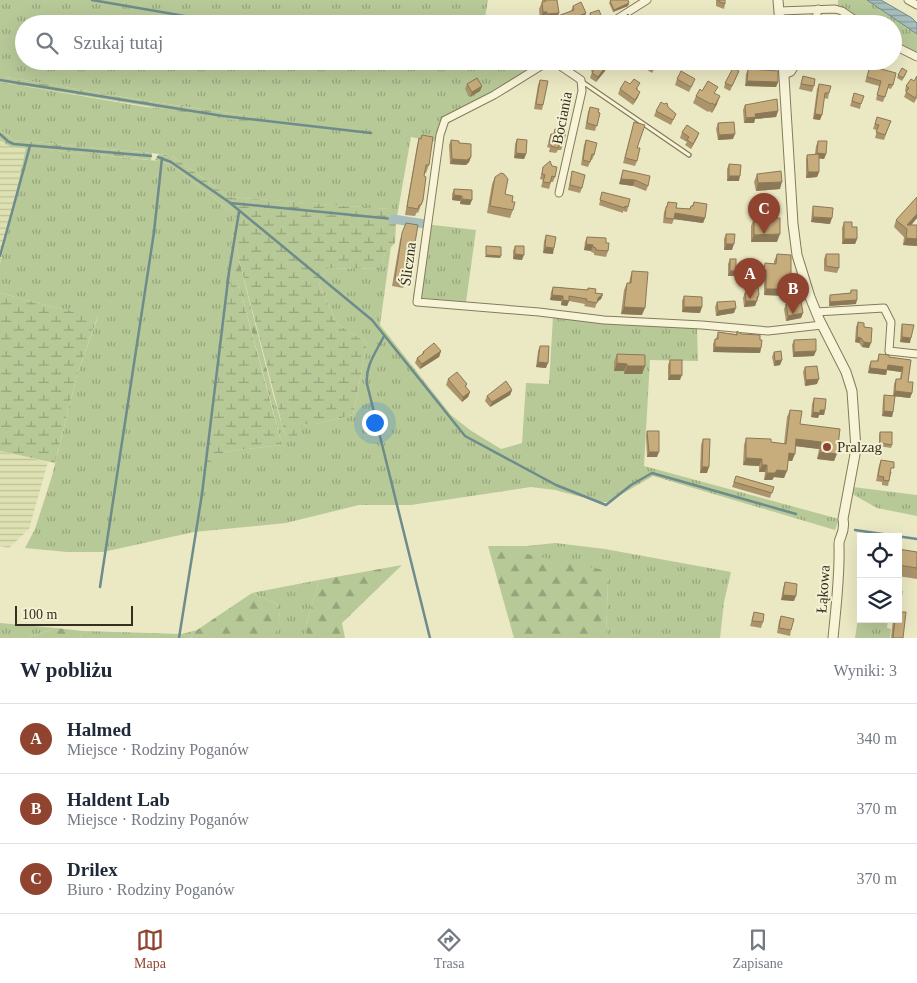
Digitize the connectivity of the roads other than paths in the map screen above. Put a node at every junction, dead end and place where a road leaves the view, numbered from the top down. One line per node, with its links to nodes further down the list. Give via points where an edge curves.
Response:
1 (647, 0): 7 (street)
2 (778, 0): 6 (street)
3 (908, 0): 4 (street)
4 (917, 5)
5 (818, 9): 6 (street); 9 (street); 10 (street, via 835,9)
6 (779, 11): 8 (street)
7 (623, 15)
8 (779, 15)
9 (817, 15)
10 (848, 15)
11 (902, 50): 12 (street)
12 (917, 57)
13 (534, 70): 22 (street, Śliczna, via 445,120 440,135 417,302 768,331)
14 (566, 70): 18 (street, Bociania)
15 (784, 70): 17 (street, Łąkowa)
16 (792, 70): 17 (street)
17 (784, 75): 21 (street, Łąkowa, via 794,240)
18 (581, 80): 19 (lane); 20 (street, Bociania, via 582,90)
19 (689, 155)
20 (559, 193)
21 (816, 312): 22 (street, Łąkowa); 23 (street, via 884,308 891,322 889,351)
22 (822, 325): 24 (street, Łąkowa, via 852,391 856,449 844,529 838,542 839,578)
23 (917, 354)
24 (833, 638)

